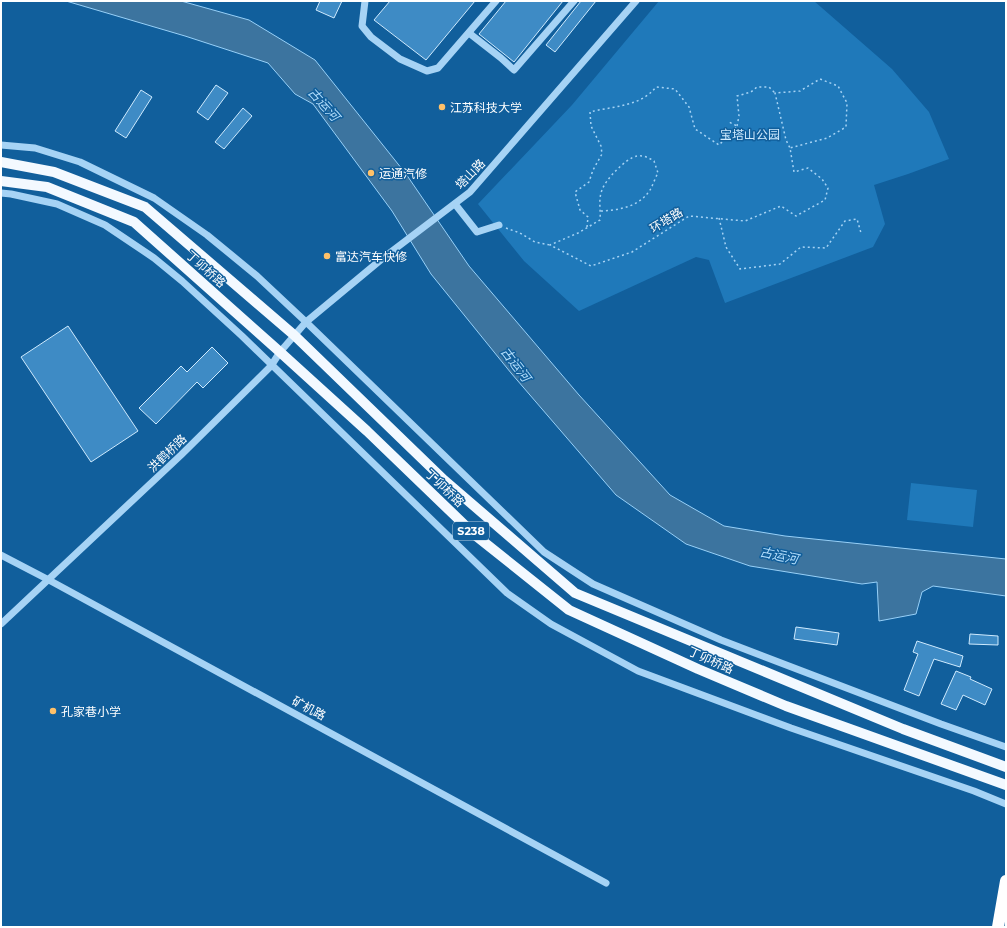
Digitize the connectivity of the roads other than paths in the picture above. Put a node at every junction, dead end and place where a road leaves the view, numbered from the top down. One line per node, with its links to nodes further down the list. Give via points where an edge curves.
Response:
1 (366, 1): 5 (street, via 362,26 371,37 400,59 427,71 438,68)
2 (496, 1): 5 (street)
3 (574, 1): 5 (street, via 514,70)
4 (636, 1): 10 (street, 塔山路, via 470,192)
5 (468, 34)
6 (1, 145): 12 (street, via 35,148 80,162 154,198 207,234)
7 (1, 162): 13 (main road, 丁卯桥路 / S238, via 54,172 145,207)
8 (1, 181): 14 (main road, 丁卯桥路 / S238, via 47,187 134,222)
9 (1, 193): 15 (street, via 57,204 105,225 154,258 182,281)
10 (454, 204): 11 (street, via 477,232); 12 (street, 塔山路, via 383,258)
11 (499, 225)
12 (306, 322): 13 (street, 塔山路); 19 (street, via 544,552 594,584 720,640)
13 (294, 335): 14 (street, 洪鹤桥路); 20 (main road, 丁卯桥路 / S238, via 444,480 576,593 903,729)
14 (280, 352): 15 (street, 洪鹤桥路); 21 (main road, 丁卯桥路 / S238, via 475,535 569,610 786,706)
15 (271, 366): 17 (street, 洪鹤桥路, via 181,455); 22 (street, via 507,593 551,624 638,671)
16 (1, 555): 17 (street, 矿机路)
17 (48, 579): 18 (street, 洪鹤桥路); 24 (street, 矿机路)
18 (1, 624)
19 (1006, 747)
20 (1006, 767)
21 (1006, 785)
22 (1006, 804)
23 (1006, 881): 25 (highway)
24 (606, 883)
25 (998, 927)

